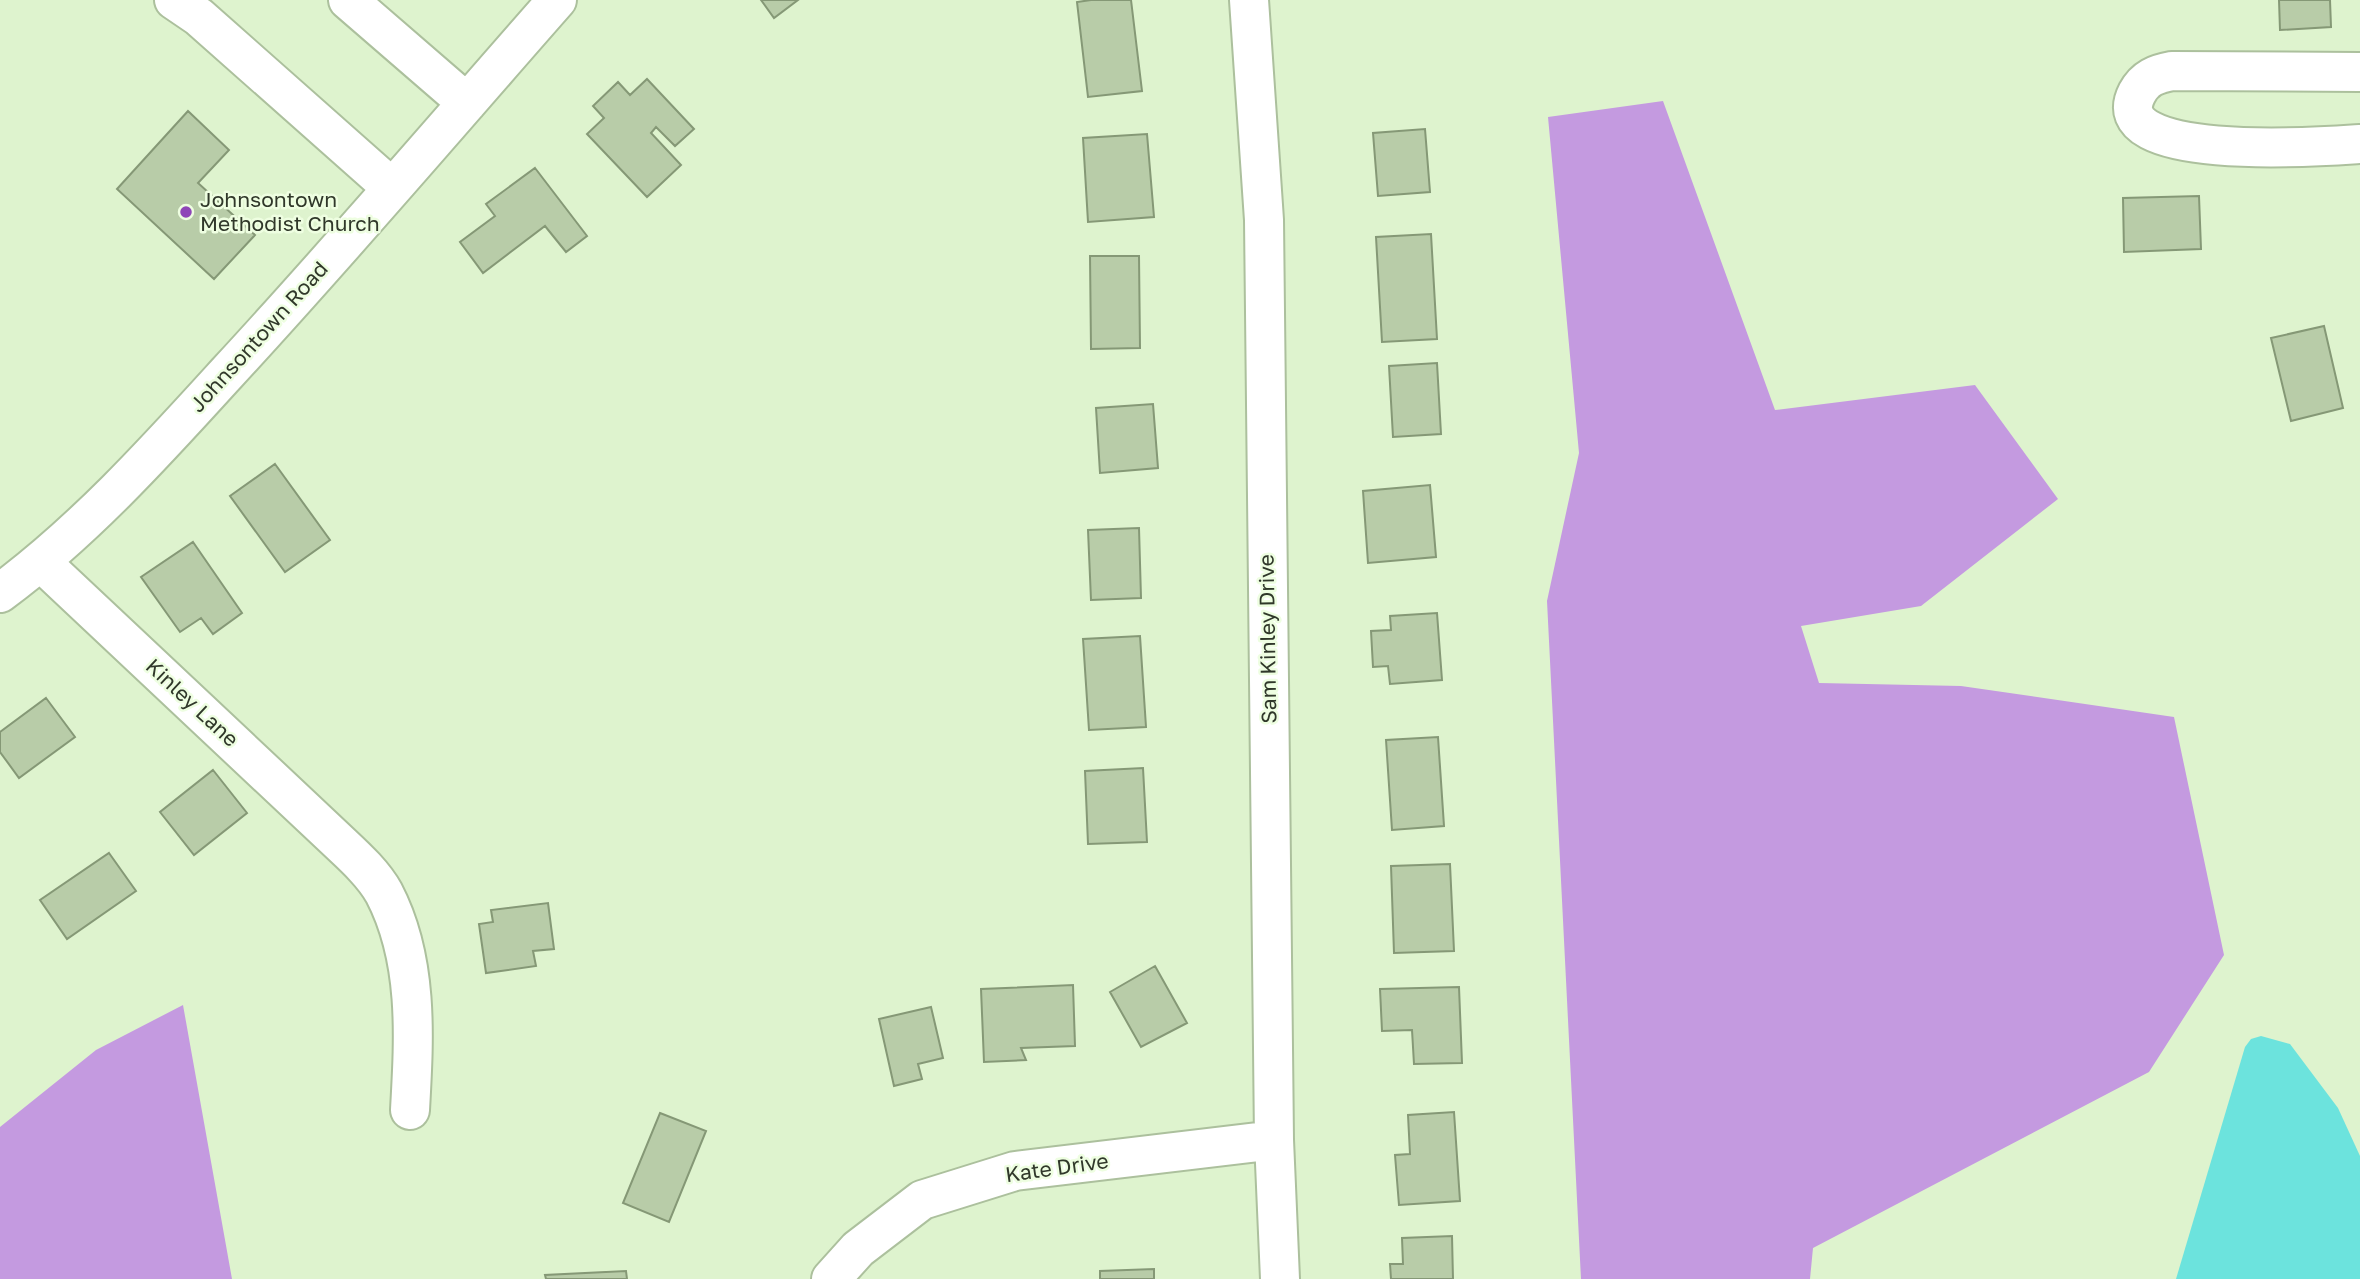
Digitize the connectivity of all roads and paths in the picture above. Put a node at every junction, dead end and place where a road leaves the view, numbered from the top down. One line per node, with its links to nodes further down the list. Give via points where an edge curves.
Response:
1 (348, 0): 6 (street)
2 (556, 0): 6 (street, Johnsontown Road)
3 (1249, 0): 12 (street, Sam Kinley Drive, via 1264,220)
4 (195, 6): 8 (street)
5 (2360, 72): 7 (street, via 2156,74 2140,89 2135,107 2136,117 2149,131 2200,143 2268,148)
6 (467, 103): 8 (street, Johnsontown Road)
7 (2360, 144)
8 (392, 188): 9 (street, Johnsontown Road, via 178,426)
9 (41, 562): 10 (street, Johnsontown Road); 11 (street, Kinley Lane, via 342,845 384,893 414,1003)
10 (0, 593)
11 (410, 1110)
12 (1274, 1140): 13 (street, Kate Drive, via 1016,1171 935,1195 858,1249); 14 (street, Sam Kinley Drive)
13 (831, 1279)
14 (1280, 1279)

